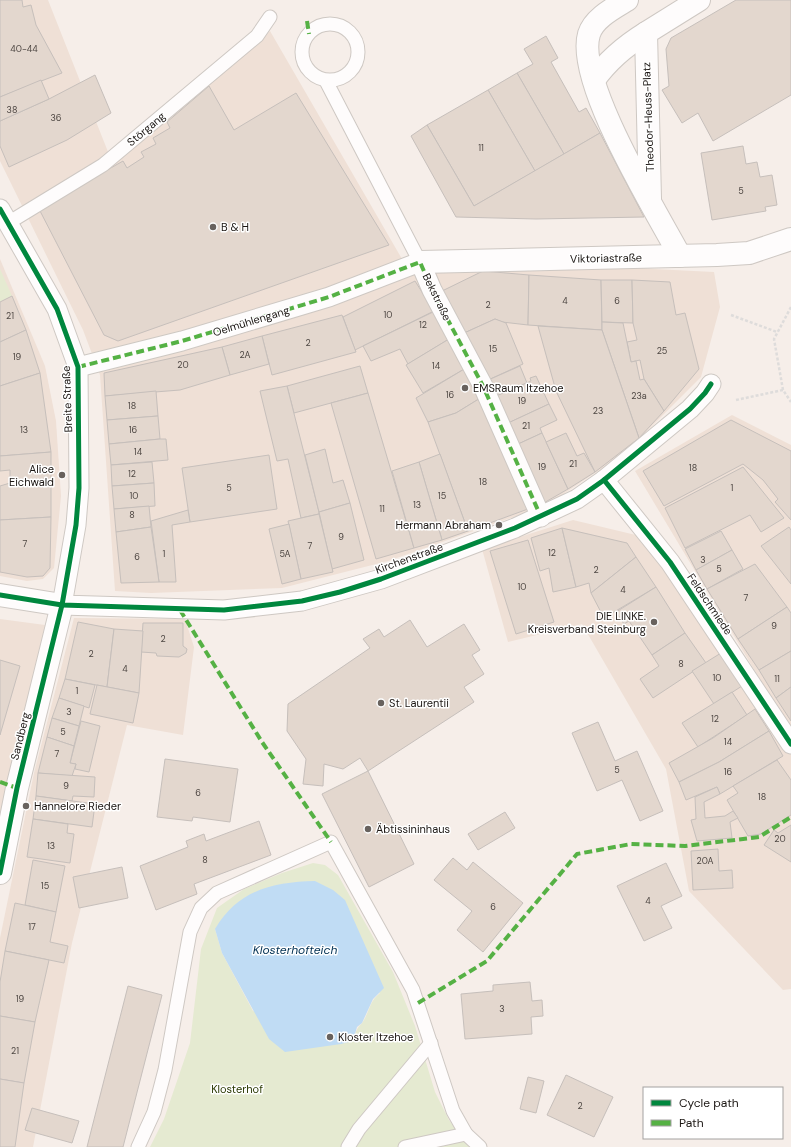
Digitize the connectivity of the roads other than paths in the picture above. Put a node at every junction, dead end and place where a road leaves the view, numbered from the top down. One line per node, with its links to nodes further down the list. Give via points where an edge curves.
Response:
1 (627, 0): 6 (street, Theodor-Heuss-Platz, via 598,21 590,33 587,53)
2 (699, 0): 4 (street)
3 (270, 17): 8 (lane, Störgang, via 257,36 103,165)
4 (646, 33): 6 (street, via 604,65); 7 (street, Theodor-Heuss-Platz)
5 (326, 80): 5 (lane, via 339,79 348,74 357,62 356,40 350,32 337,25 322,25 316,28 304,42 302,53 308,71); 11 (lane, Bekstraße)
6 (594, 80): 7 (street, Theodor-Heuss-Platz, via 608,118)
7 (650, 201): 10 (street, Theodor-Heuss-Platz)
8 (4, 216): 12 (street, Breite Straße, via 57,309)
9 (791, 239): 10 (street, Viktoriastraße, via 749,253)
10 (680, 256): 11 (street, Viktoriastraße)
11 (420, 262): 12 (street, Oelmühlengang, via 329,297 182,341); 15 (street, Bekstraße, via 483,386)
12 (78, 367): 17 (street, Breite Straße, via 79,488 76,525)
13 (710, 384): 14 (street, Kirchenstraße, via 690,409)
14 (604, 480): 15 (street, Kirchenstraße); 18 (street, Feldschmiede, via 670,562)
15 (541, 517): 17 (street, Kirchenstraße, via 381,579 302,601 224,610)
16 (0, 595): 17 (street)
17 (62, 605): 19 (street, Sandberg)
18 (791, 744)
19 (3, 848): 20 (street, Sandberg)
20 (0, 873)
21 (431, 1043): 22 (lane, via 453,1111); 23 (lane, via 413,990 331,842 217,893 201,908 190,932 154,1112); 24 (lane, via 359,1130)
22 (466, 1134): 25 (lane); 26 (lane)
23 (138, 1147)
24 (348, 1147)
25 (405, 1147)
26 (480, 1147)

